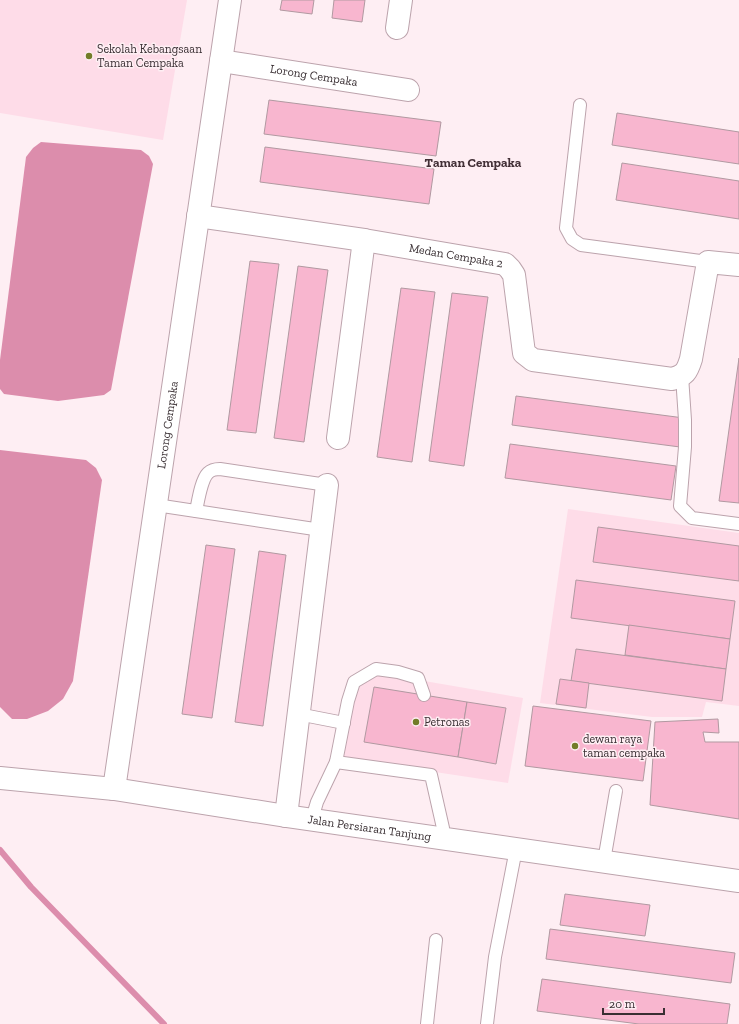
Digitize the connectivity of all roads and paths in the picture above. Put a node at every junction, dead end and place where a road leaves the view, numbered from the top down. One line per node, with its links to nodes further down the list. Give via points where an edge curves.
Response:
1 (230, 0): 4 (street, Lorong Cempaka)
2 (400, 0): 3 (street)
3 (397, 28)
4 (221, 60): 5 (street, Lorong Cempaka); 7 (street, Lorong Cempaka)
5 (408, 90)
6 (580, 106): 9 (lane, via 566,228 572,239 581,245)
7 (198, 216): 8 (street, Medan Cempaka 2); 14 (street, Lorong Cempaka)
8 (364, 240): 11 (street, Medan Cempaka 2, via 505,264 514,275 524,353 533,360 672,379); 12 (street)
9 (708, 262): 10 (street); 11 (street, via 688,369)
10 (739, 265)
11 (682, 376): 16 (lane, via 685,447 680,506 692,518)
12 (338, 438)
13 (327, 485): 15 (lane, via 213,470 203,481); 17 (street)
14 (156, 505): 15 (lane); 23 (street, Lorong Cempaka)
15 (196, 511): 17 (lane)
16 (739, 524)
17 (321, 530): 19 (street)
18 (424, 695): 20 (lane, via 418,678 376,669 354,682)
19 (298, 714): 20 (lane); 25 (street)
20 (344, 723): 21 (lane)
21 (336, 762): 26 (lane); 27 (lane, via 432,775 443,828)
22 (0, 778): 23 (street, Jalan Persiaran Tanjung)
23 (114, 789): 25 (street, Jalan Persiaran Tanjung)
24 (616, 791): 29 (lane)
25 (286, 816): 26 (street, Jalan Persiaran Tanjung)
26 (312, 819): 27 (street, Jalan Persiaran Tanjung)
27 (440, 838): 28 (street, Jalan Persiaran Tanjung)
28 (516, 849): 29 (street, Jalan Persiaran Tanjung); 33 (lane, via 495,957)
29 (604, 861): 30 (street, Jalan Persiaran Tanjung)
30 (737, 881)
31 (436, 940): 32 (lane)
32 (427, 1024)
33 (487, 1024)

